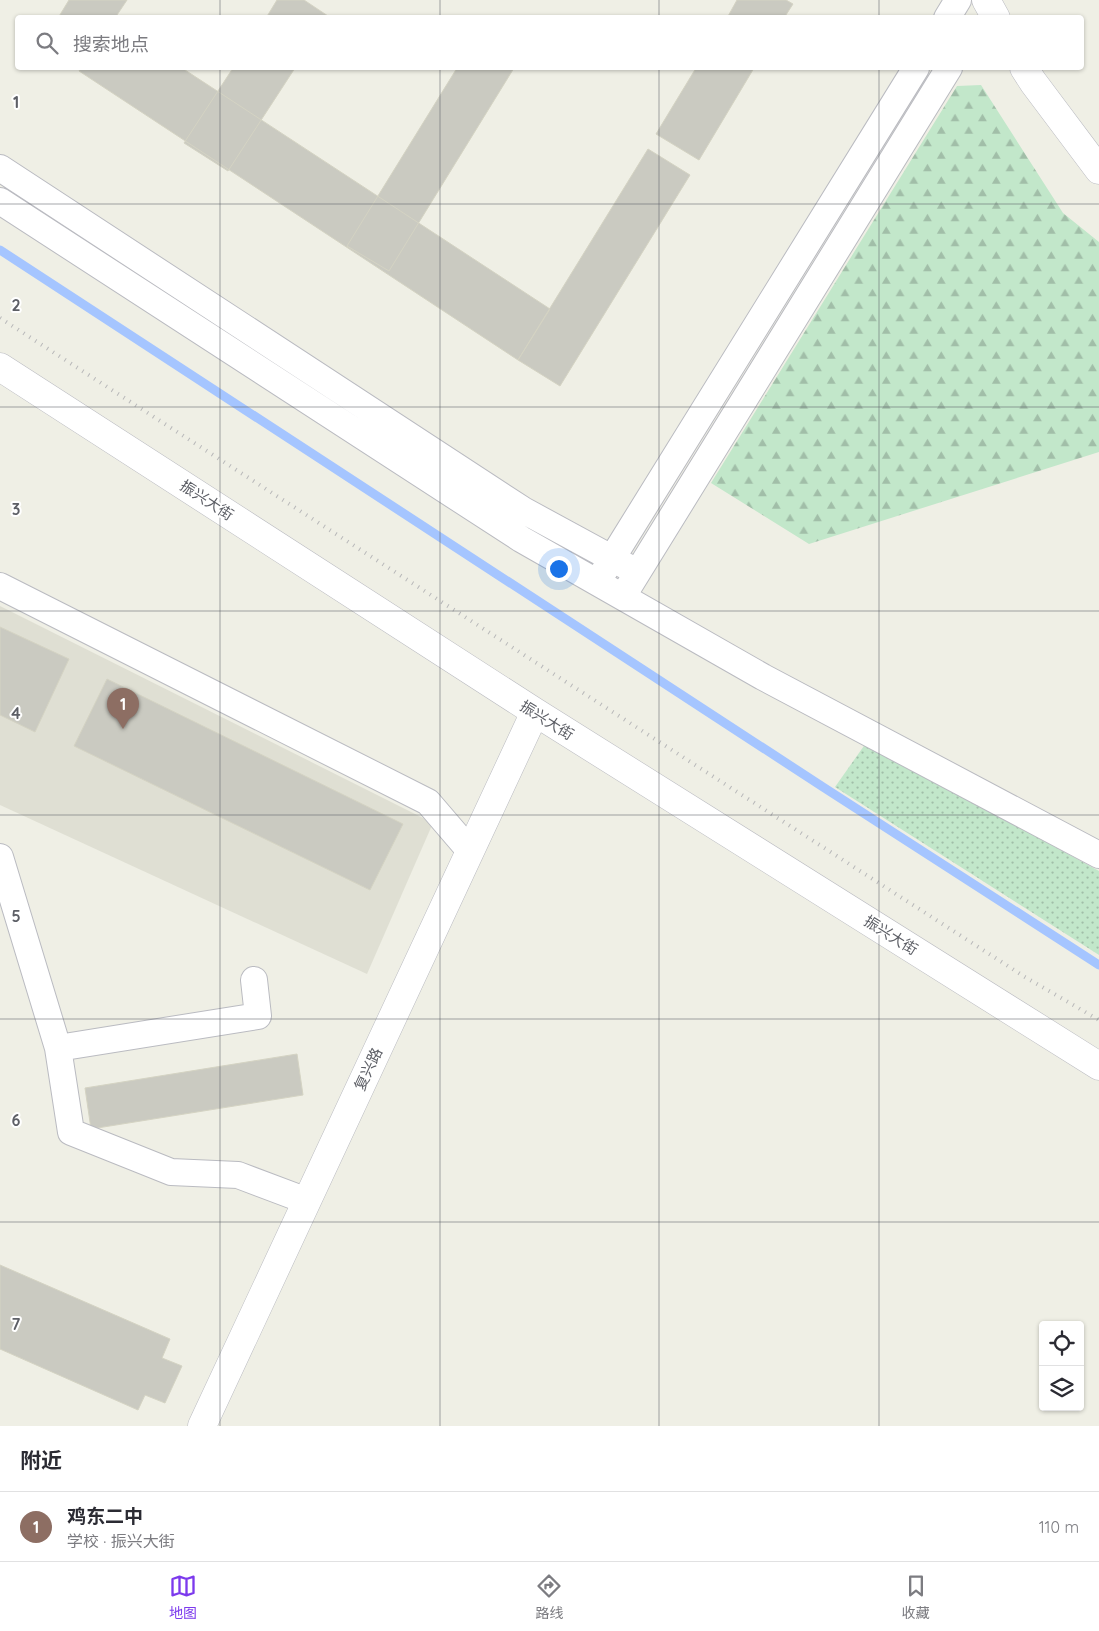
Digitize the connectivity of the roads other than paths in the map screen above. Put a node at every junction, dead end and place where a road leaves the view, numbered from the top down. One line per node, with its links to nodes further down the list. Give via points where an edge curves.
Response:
1 (958, 0): 2 (street)
2 (949, 15)
3 (915, 70): 11 (street)
4 (948, 70): 10 (street)
5 (1025, 70): 7 (street)
6 (0, 168): 10 (street, via 523,510)
7 (1099, 170)
8 (0, 201): 11 (street, via 521,539)
9 (0, 367): 14 (street, 振兴大街)
10 (637, 572): 13 (street)
11 (597, 583): 13 (street)
12 (0, 586): 15 (street, via 428,802)
13 (622, 597): 16 (street, via 763,678)
14 (535, 712): 15 (street, 复兴路); 20 (street, 振兴大街)
15 (470, 851): 21 (street, 复兴路)
16 (1099, 855)
17 (0, 858): 19 (street)
18 (254, 980): 19 (street, via 258,1016)
19 (58, 1048): 21 (street, via 71,1132 171,1172 238,1175)
20 (1099, 1066)
21 (307, 1201): 22 (street, 复兴路)
22 (202, 1426)

